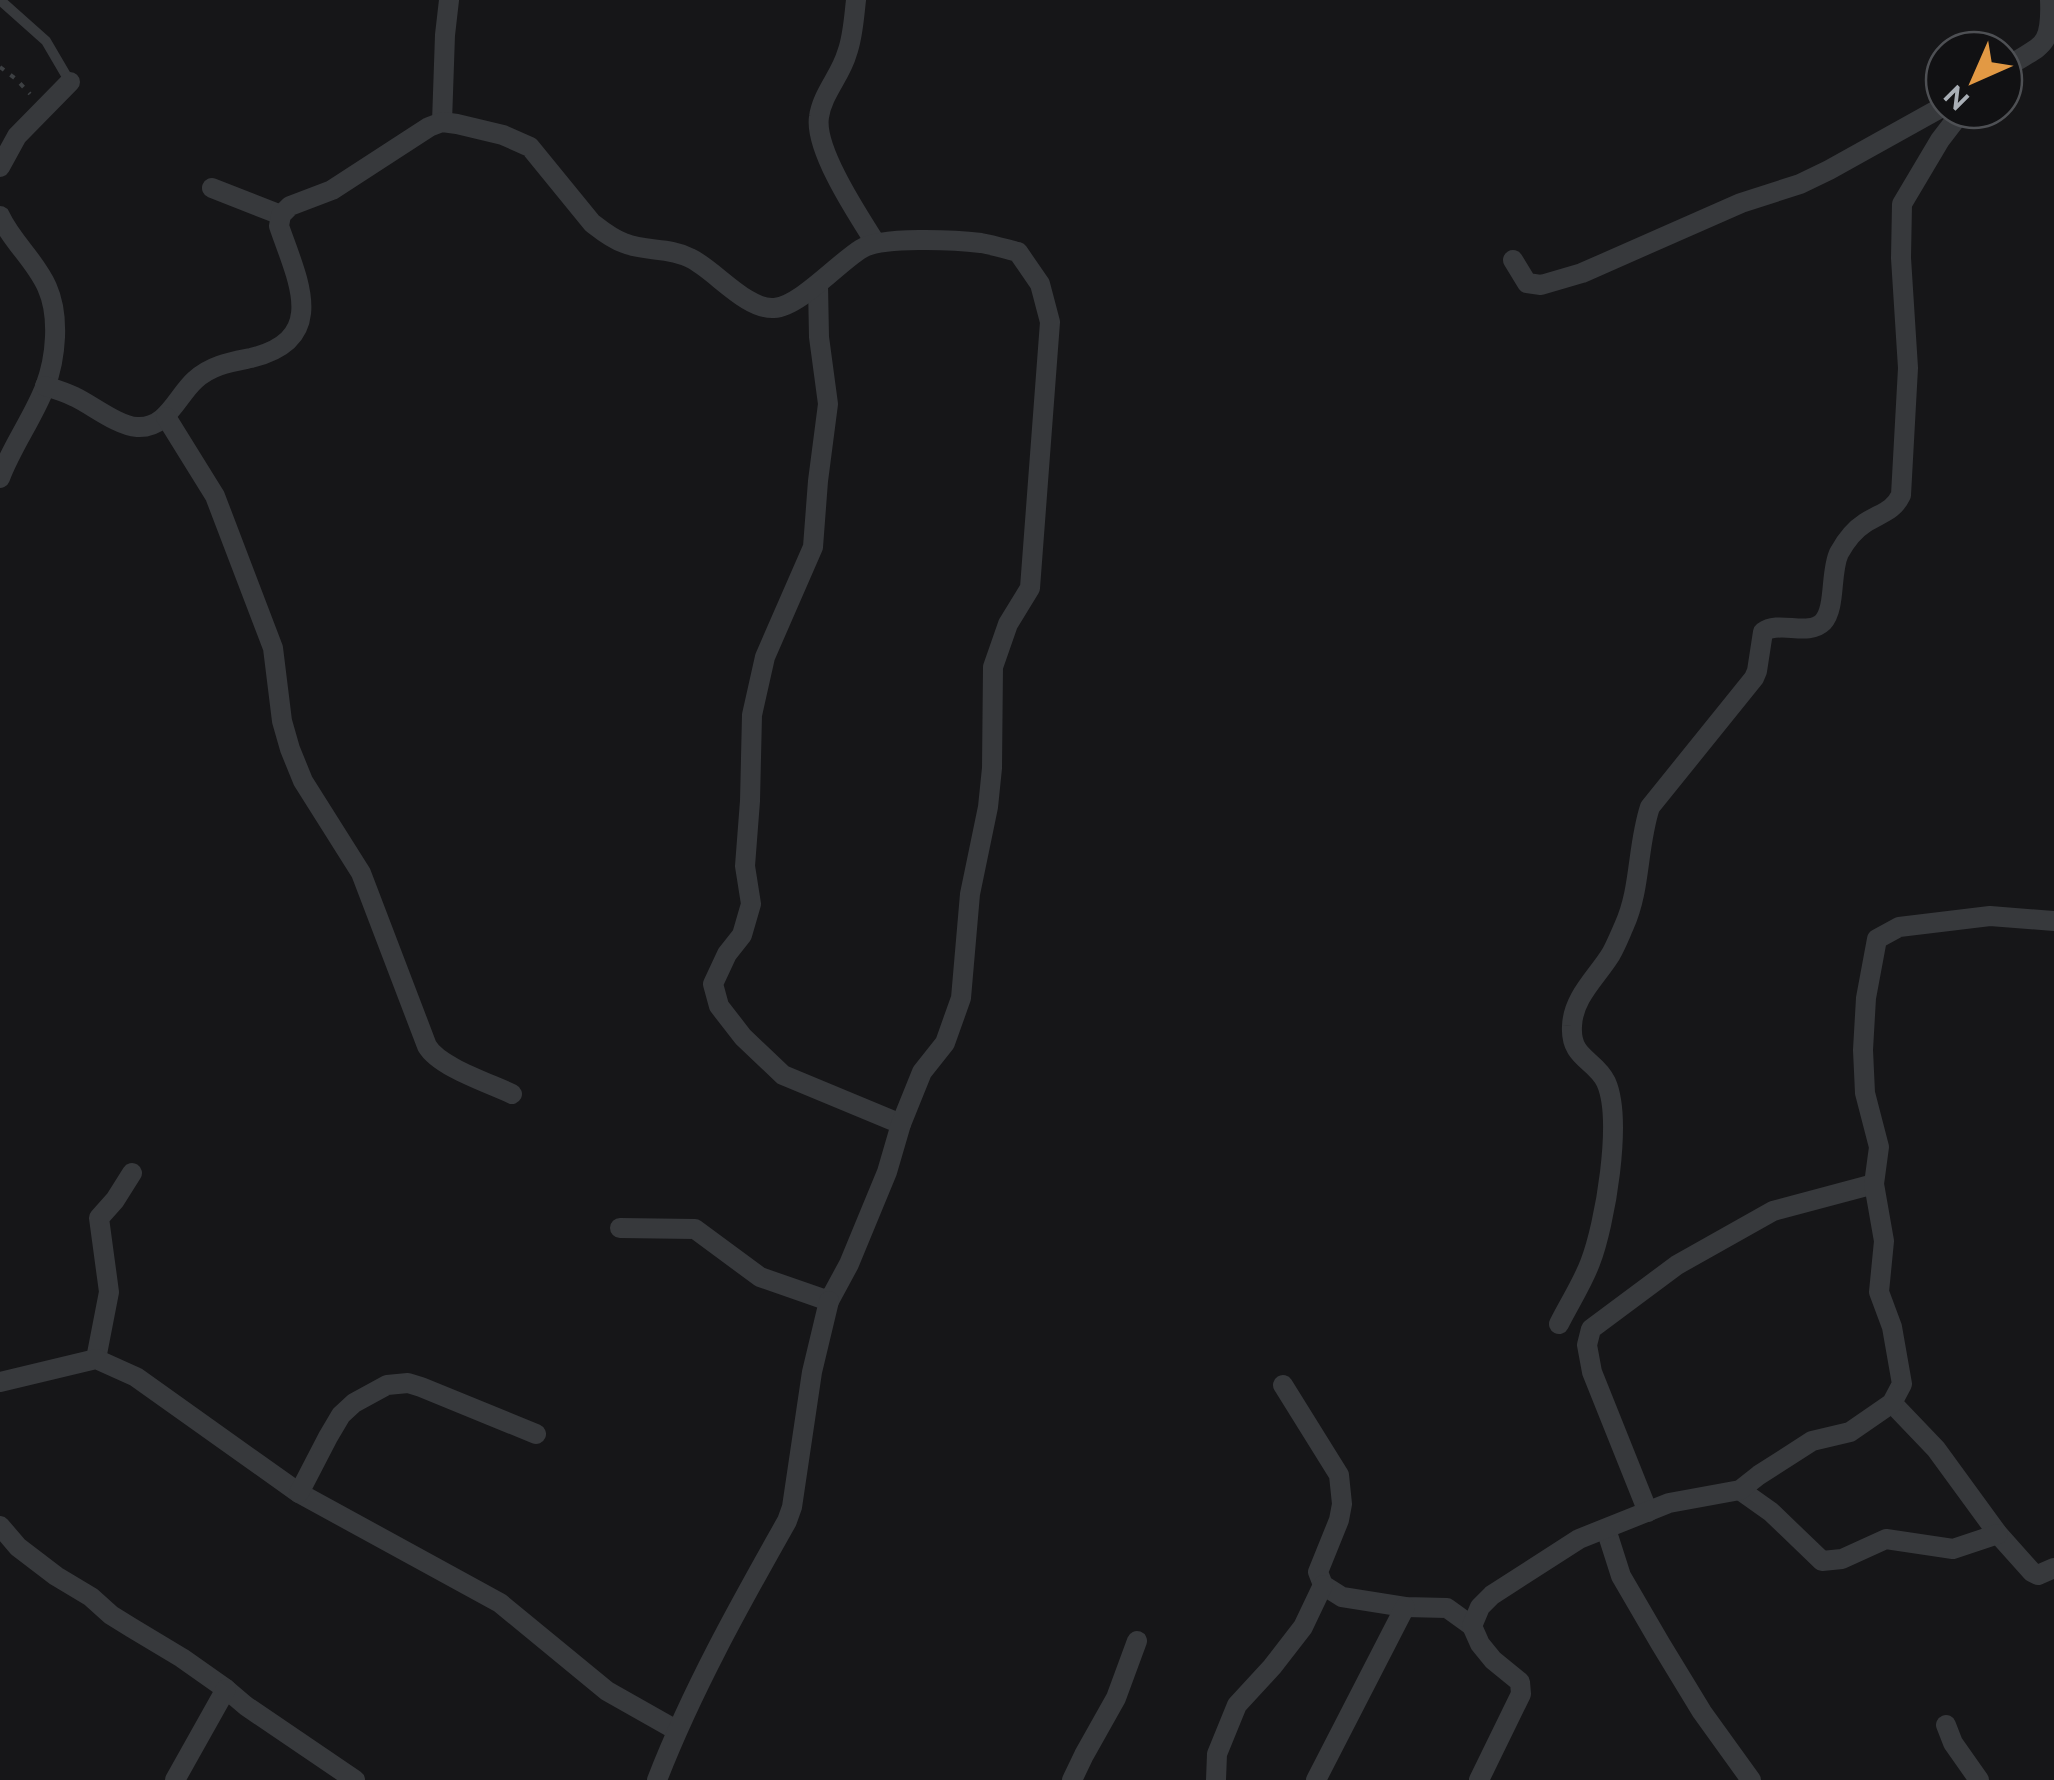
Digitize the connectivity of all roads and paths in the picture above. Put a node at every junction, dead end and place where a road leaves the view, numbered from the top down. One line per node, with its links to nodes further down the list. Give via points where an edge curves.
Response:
1 (0, 0): 7 (lane, via 46,40)
2 (449, 0): 10 (street)
3 (856, 0): 16 (street, via 847,54 818,118 846,196)
4 (2050, 0): 5 (street, via 2048,36)
5 (2024, 57)
6 (0, 67): 8 (path)
7 (70, 82): 8 (street)
8 (43, 109): 12 (street)
9 (1924, 117): 17 (street, via 1800,184 1582,272 1528,283)
10 (442, 122): 14 (street); 18 (street, via 530,147 604,232 624,244 691,258 765,308 780,308)
11 (1947, 130): 29 (street, via 1902,204 1908,368 1902,495 1889,512 1854,532 1839,553 1822,623 1763,632 1754,678 1650,807 1630,914 1573,1015 1578,1054 1606,1084 1613,1150 1590,1262)
12 (0, 166)
13 (212, 188): 14 (street)
14 (281, 215): 20 (street, via 302,292 299,324 278,350 214,366)
15 (0, 216): 19 (street, via 34,263 55,310)
16 (875, 242): 18 (street); 24 (street, via 983,243 1018,252 1040,284 1050,322 1030,588 993,667 992,768 961,998 946,1042 922,1072)
17 (1512, 260)
18 (818, 285): 24 (street, via 828,404 813,547 766,657 752,716 745,866 751,904 742,935 713,984 718,1006 783,1075)
19 (46, 386): 20 (street, via 137,427); 21 (street)
20 (166, 417): 23 (street, via 215,496 273,648 290,749 360,873 426,1046 442,1061)
21 (0, 478)
22 (2054, 921): 26 (street, via 1990,916 1900,928 1877,940 1863,1050 1865,1094 1879,1147)
23 (512, 1094)
24 (901, 1124): 28 (street)
25 (132, 1173): 30 (street, via 99,1218 109,1292)
26 (1874, 1184): 33 (street, via 1884,1242 1879,1292 1902,1384); 37 (street, via 1773,1211 1676,1265 1592,1329 1592,1372)
27 (620, 1228): 28 (street, via 695,1228 760,1277)
28 (830, 1301): 48 (street, via 787,1521)
29 (1559, 1324)
30 (96, 1359): 31 (street); 36 (street, via 136,1377)
31 (0, 1382)
32 (1283, 1386): 42 (street, via 1340,1475 1339,1520 1318,1572)
33 (1892, 1403): 35 (street, via 1850,1432 1812,1440); 40 (street, via 1936,1449)
34 (536, 1434): 36 (street, via 421,1386 388,1386 342,1415)
35 (1740, 1490): 37 (street); 40 (street, via 1822,1562 1886,1539 1954,1549)
36 (298, 1493): 48 (street, via 500,1602 607,1691)
37 (1648, 1512): 39 (street)
38 (0, 1526): 46 (street, via 56,1576)
39 (1606, 1529): 44 (street, via 1492,1595); 56 (street, via 1622,1576 1660,1643)
40 (1998, 1534): 41 (street, via 2038,1576)
41 (2054, 1568)
42 (1323, 1585): 43 (street, via 1342,1597); 53 (street, via 1302,1627 1237,1705 1217,1754)
43 (1405, 1607): 44 (street, via 1448,1608); 54 (street)
44 (1472, 1626): 55 (street, via 1493,1660 1520,1682 1521,1694)
45 (1137, 1641): 52 (street, via 1116,1698)
46 (226, 1689): 49 (street); 50 (street)
47 (1946, 1725): 57 (street)
48 (676, 1730): 51 (street)
49 (175, 1780)
50 (355, 1780)
51 (657, 1780)
52 (1072, 1780)
53 (1216, 1780)
54 (1316, 1780)
55 (1478, 1780)
56 (1751, 1780)
57 (1978, 1780)

